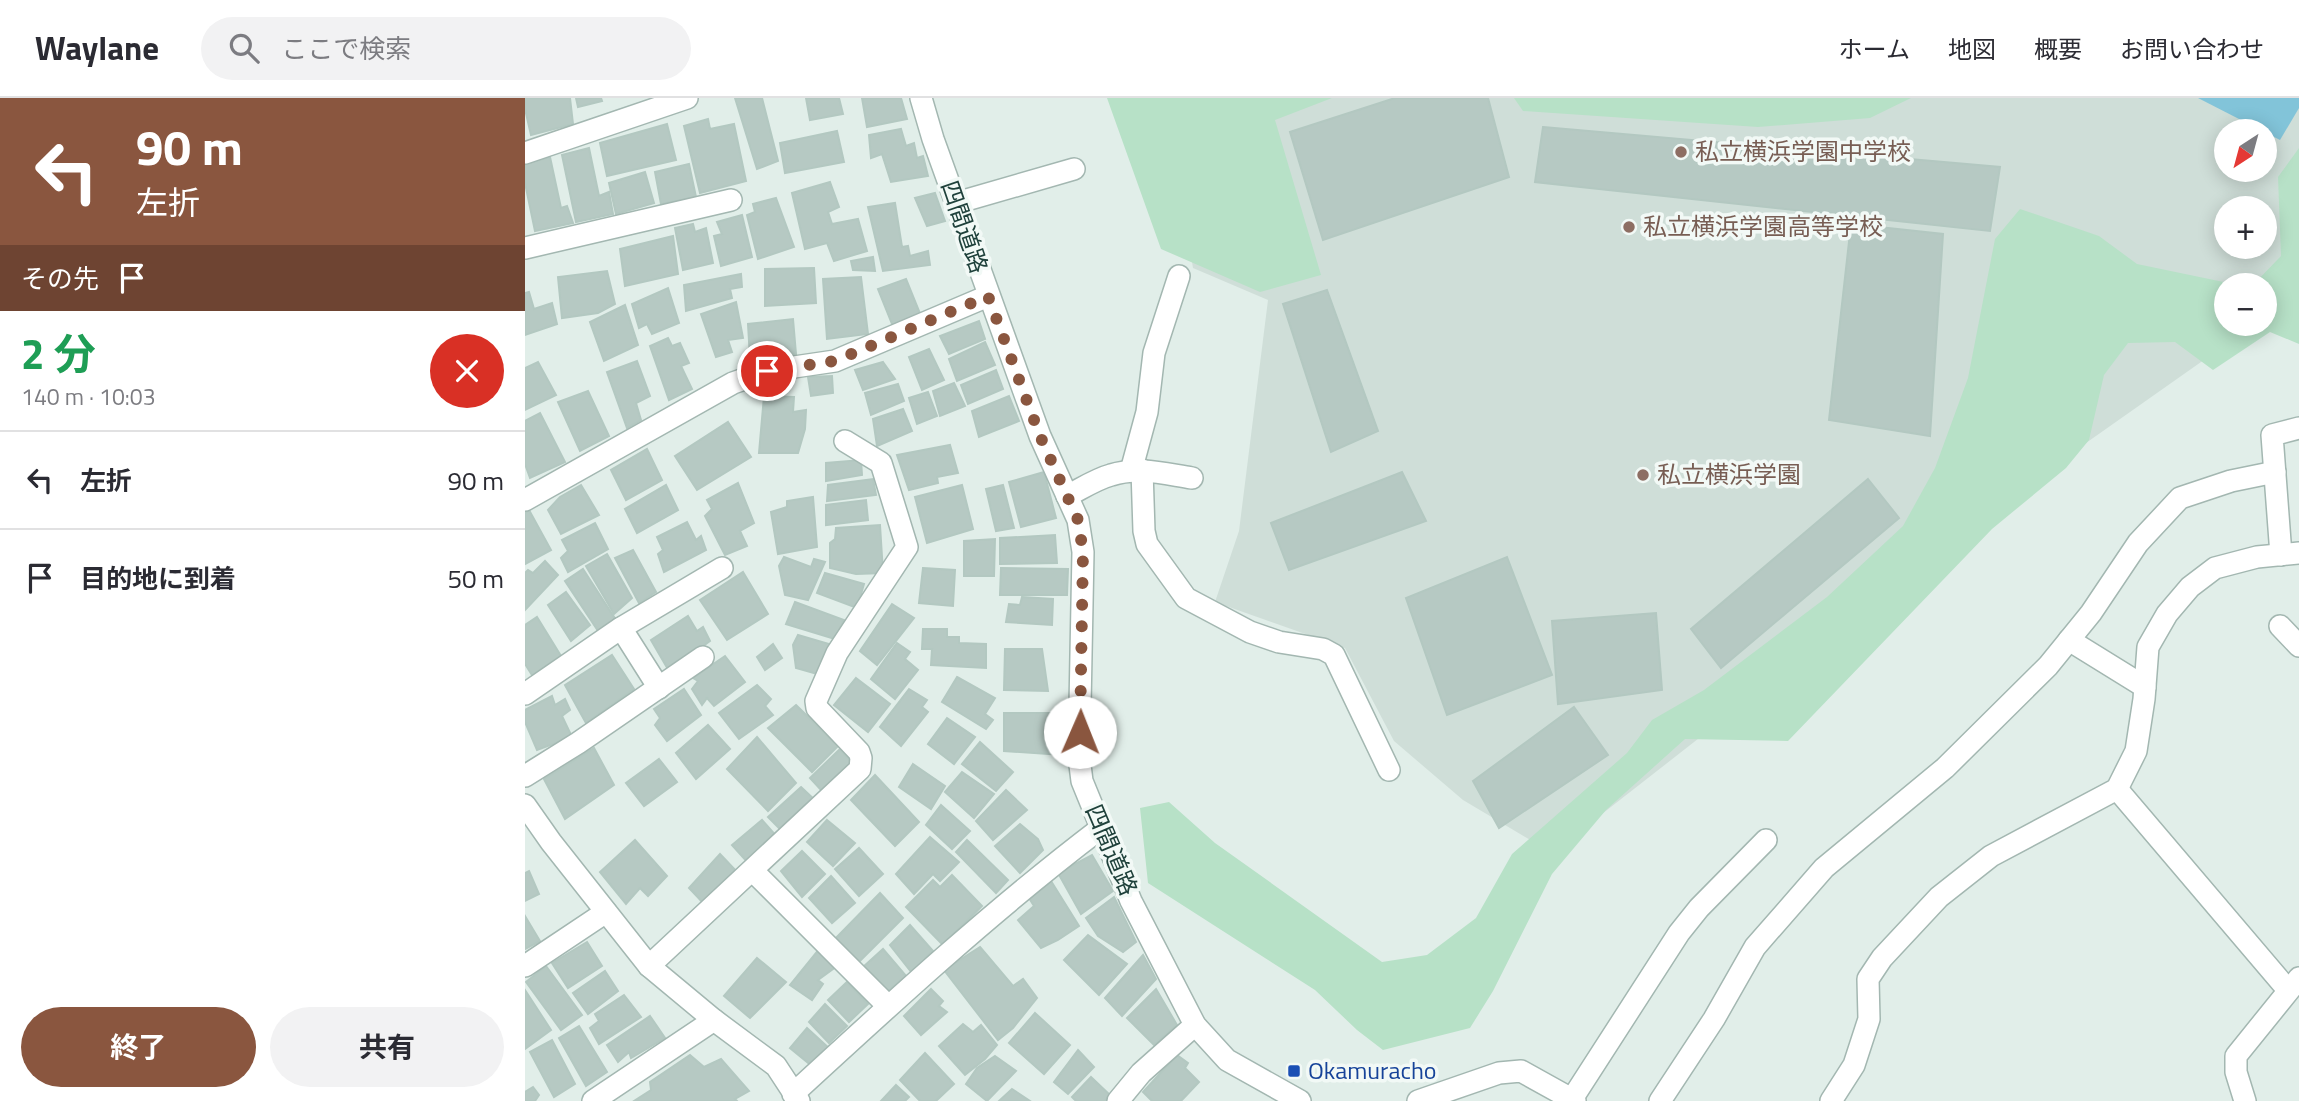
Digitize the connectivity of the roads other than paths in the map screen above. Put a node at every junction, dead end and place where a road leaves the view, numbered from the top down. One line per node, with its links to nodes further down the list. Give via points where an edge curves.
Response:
1 (687, 98): 3 (street)
2 (921, 98): 6 (street, 四間道路)
3 (525, 153)
4 (1074, 169): 6 (street)
5 (731, 200): 7 (street)
6 (955, 203): 9 (street, 四間道路)
7 (525, 248)
8 (1179, 276): 12 (street, via 1154,353)
9 (988, 296): 15 (street, 四間道路); 16 (street, via 835,361 767,371 733,383)
10 (2299, 428): 13 (street, via 2272,435)
11 (845, 441): 33 (street, via 881,463 907,547 837,653 816,701 817,708 859,752 860,768)
12 (1137, 470): 14 (street); 15 (street, via 1110,475); 27 (street, via 1147,544 1186,598 1250,632 1334,655)
13 (2275, 472): 17 (street); 21 (street, via 2180,498 2138,543)
14 (1192, 478)
15 (1067, 496): 31 (street, 四間道路, via 1078,520 1083,552 1079,757 1082,781)
16 (525, 500)
17 (2290, 554): 24 (street, via 2215,568 2190,587 2148,647)
18 (723, 568): 20 (street)
19 (2280, 626): 22 (street)
20 (621, 628): 25 (street); 26 (street)
21 (2069, 640): 24 (street); 47 (street, via 1945,768 1824,868 1755,947)
22 (2299, 646)
23 (703, 657): 25 (street)
24 (2145, 687): 29 (street, via 2136,751)
25 (659, 688): 28 (street)
26 (525, 694)
27 (1389, 770)
28 (525, 776)
29 (2117, 789): 37 (street); 48 (street, via 1990,856 1939,897 1882,958 1868,978 1869,1020 1854,1065)
30 (525, 805): 34 (street)
31 (1101, 828): 38 (street, via 1045,870); 40 (street, 四間道路, via 1131,901)
32 (1766, 840): 42 (street, via 1679,933)
33 (753, 871): 36 (street); 38 (street)
34 (606, 912): 35 (street); 36 (street)
35 (525, 966)
36 (649, 966): 39 (street)
37 (2294, 984): 49 (street, via 2237,1056 2236,1072)
38 (888, 1006): 41 (street)
39 (713, 1020): 41 (street, via 776,1066); 43 (street)
40 (1195, 1025): 44 (street, via 1141,1073); 45 (street, 四間道路, via 1227,1060)
41 (796, 1097)
42 (1574, 1100): 46 (street, via 1521,1071 1499,1073)
43 (593, 1101)
44 (1118, 1101)
45 (1300, 1101)
46 (1419, 1101)
47 (1660, 1101)
48 (1831, 1101)
49 (2245, 1101)

